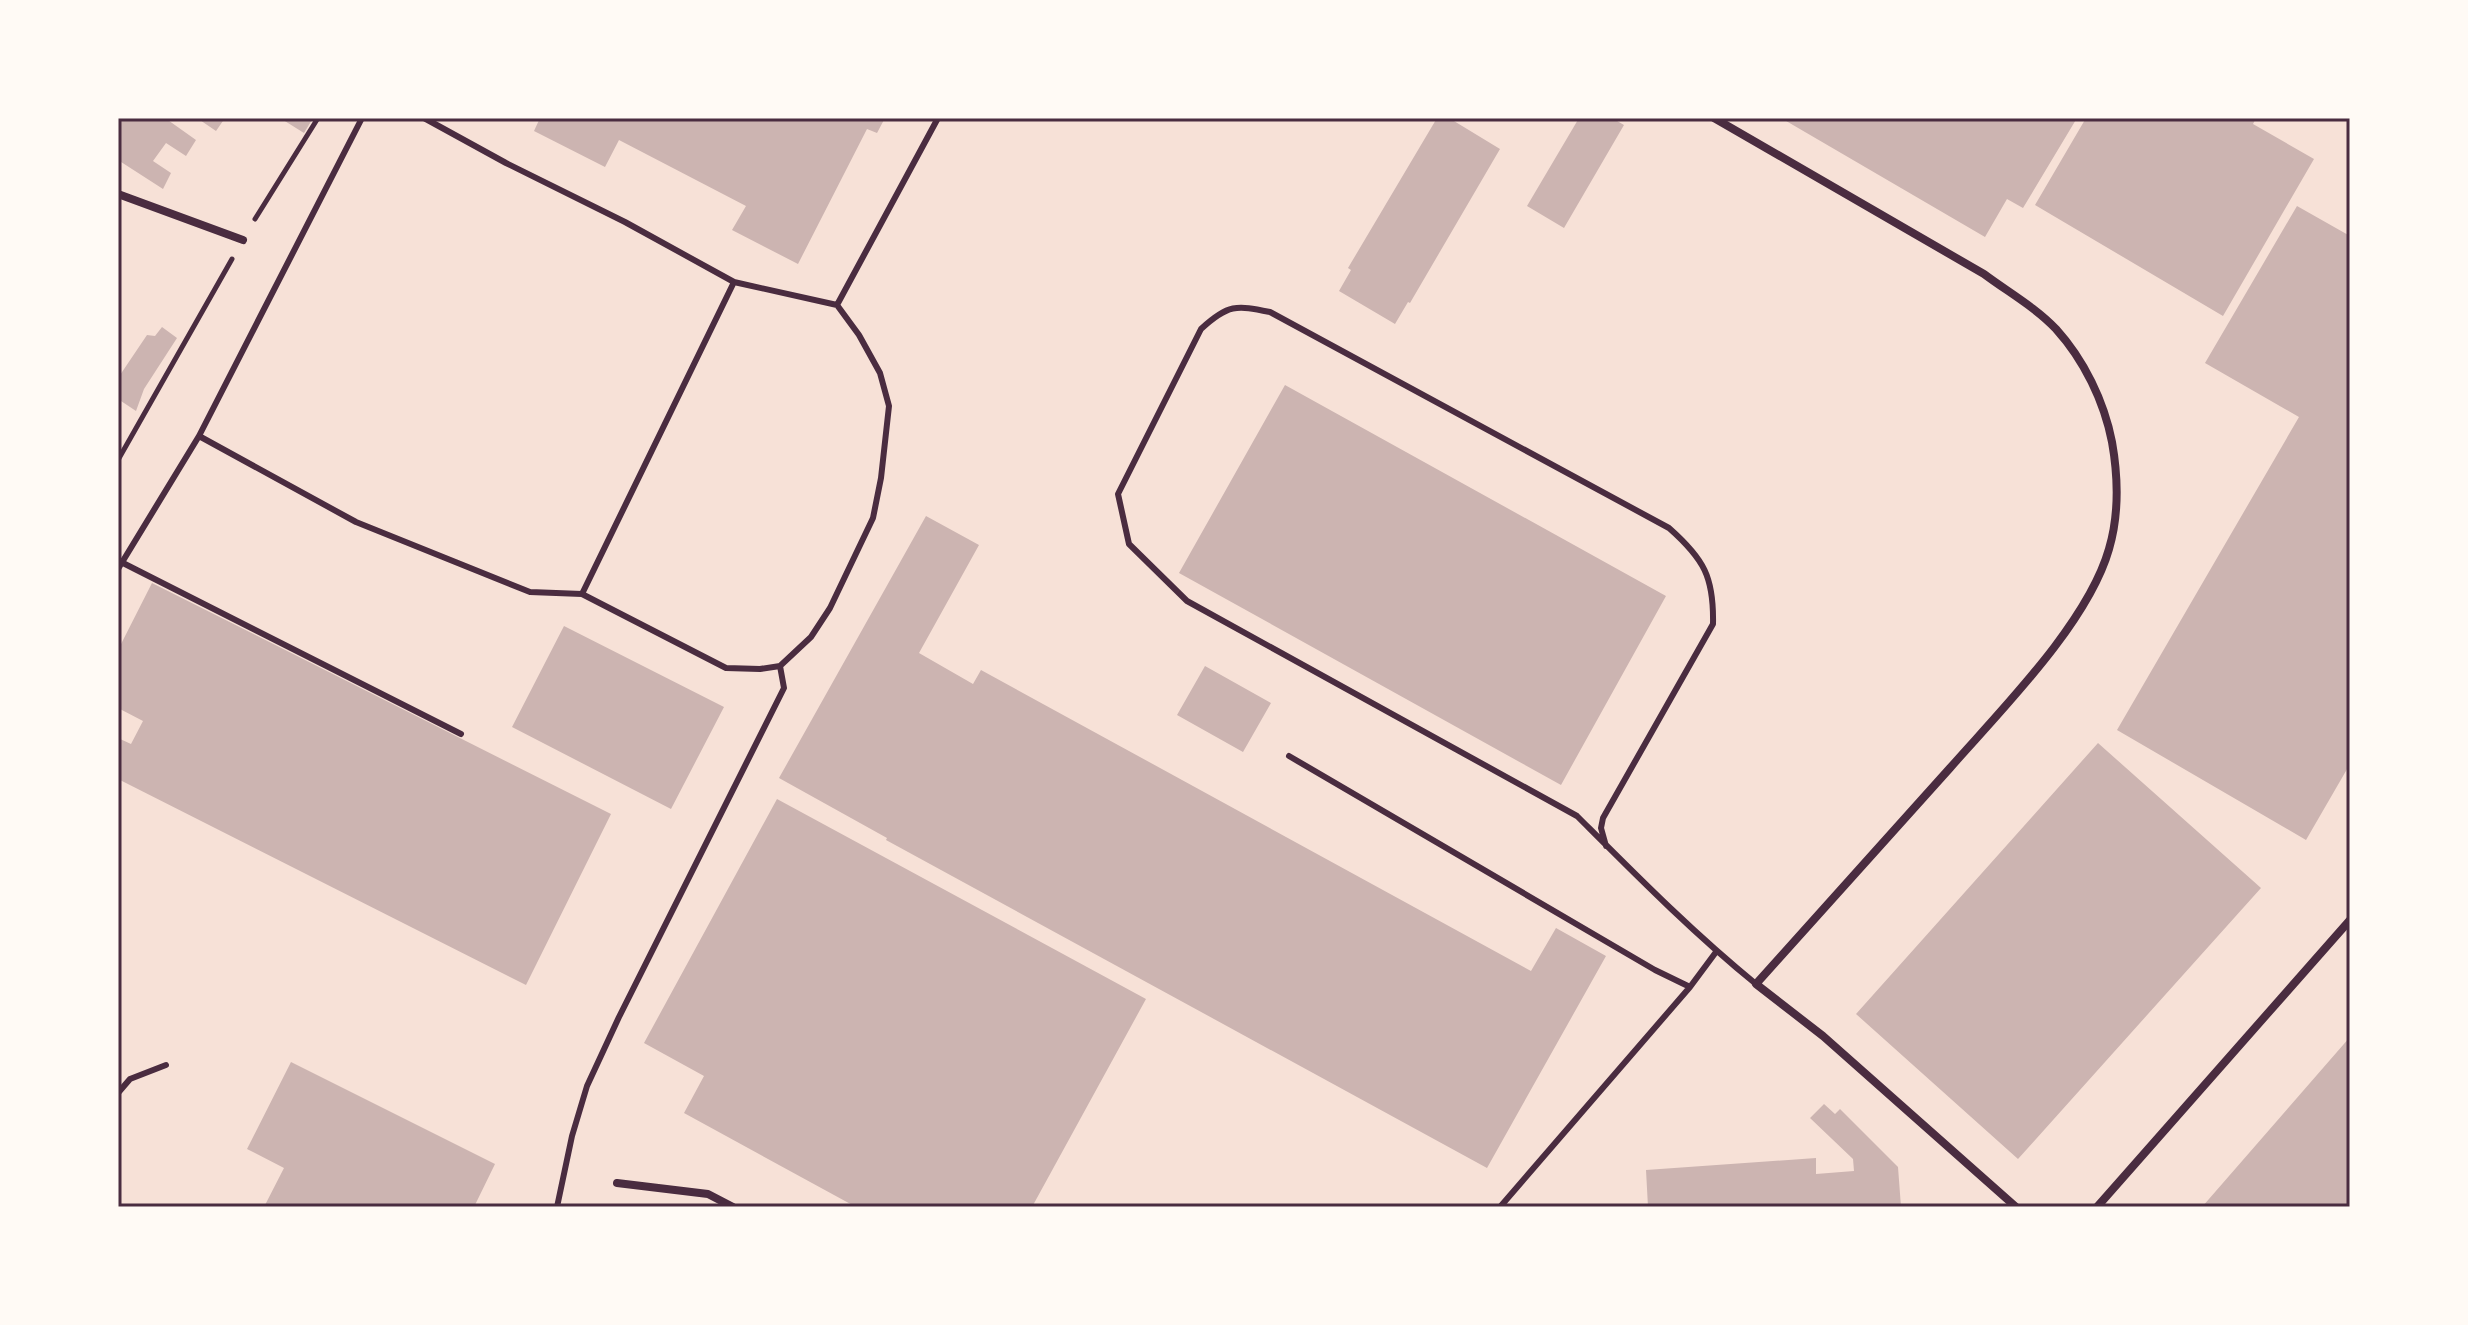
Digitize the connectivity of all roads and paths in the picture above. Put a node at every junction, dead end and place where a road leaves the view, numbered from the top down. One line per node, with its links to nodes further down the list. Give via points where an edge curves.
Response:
1 (318, 118): 7 (path)
2 (362, 118): 10 (lane)
3 (424, 118): 8 (lane)
4 (938, 118): 9 (lane)
5 (1714, 118): 20 (street, via 2024,301 2056,330 2095,389 2115,461 2114,530 2082,608 2036,670)
6 (118, 194): 7 (street)
7 (243, 240): 11 (path)
8 (734, 282): 9 (lane); 13 (lane)
9 (837, 305): 14 (lane, via 880,373 889,406 881,478 873,518 830,608 811,637)
10 (199, 436): 12 (lane); 13 (lane, via 356,522 530,592)
11 (118, 460)
12 (119, 566): 15 (lane)
13 (582, 594): 14 (lane, via 726,668)
14 (780, 666): 25 (lane, via 784,688 587,1086)
15 (461, 734)
16 (1289, 756): 21 (lane)
17 (1606, 846): 17 (lane, via 1577,816 1187,601 1129,544 1118,494 1201,329 1219,312 1242,306 1270,312 1669,528 1692,549 1714,597 1713,624 1603,818); 19 (lane)
18 (2350, 920): 29 (street)
19 (1716, 952): 20 (lane); 21 (lane)
20 (1756, 984): 28 (street, via 1823,1036)
21 (1690, 987): 27 (lane)
22 (166, 1065): 23 (lane, via 130,1079)
23 (118, 1093)
24 (617, 1183): 26 (street, via 708,1194)
25 (557, 1207)
26 (733, 1207)
27 (1500, 1207)
28 (2016, 1207)
29 (2097, 1207)

